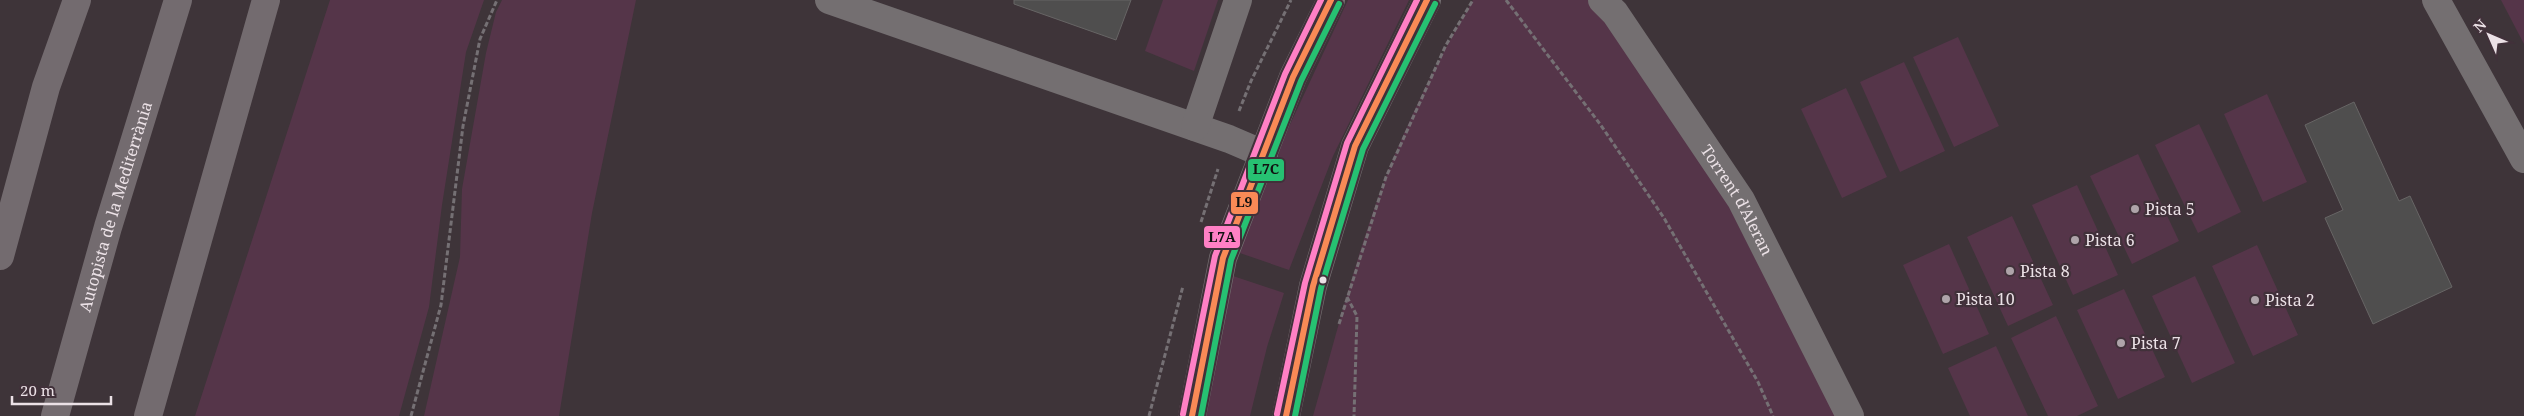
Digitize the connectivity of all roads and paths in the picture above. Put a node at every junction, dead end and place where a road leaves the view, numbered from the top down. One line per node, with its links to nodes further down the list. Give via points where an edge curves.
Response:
1 (77, 0): 18 (highway, via 46,87)
2 (178, 0): 22 (highway, Autopista de la Mediterrània, via 108,227)
3 (266, 0): 14 (highway)
4 (283, 0): 14 (highway)
5 (497, 0): 24 (path, via 480,39 463,126 441,306)
6 (829, 0): 15 (street)
7 (1238, 0): 15 (street)
8 (1331, 0): 16 (street, via 1293,77)
9 (1427, 0): 27 (street, via 1355,146 1313,286)
10 (1473, 0): 20 (path, via 1446,46 1386,177)
11 (1506, 0): 29 (path, via 1600,124 1664,218 1758,382)
12 (1602, 0): 30 (street, Torrent d'Aleran, via 1615,13 1741,200)
13 (2436, 0): 17 (street)
14 (230, 122): 23 (highway)
15 (1195, 127): 16 (street)
16 (1264, 154): 26 (street, via 1223,258)
17 (2524, 160)
18 (0, 256)
19 (1186, 277): 25 (path)
20 (1347, 296): 21 (path); 28 (path, via 1357,316)
21 (1336, 333)
22 (55, 416)
23 (148, 416)
24 (411, 416)
25 (1149, 416)
26 (1192, 416)
27 (1286, 416)
28 (1354, 416)
29 (1773, 416)
30 (1850, 416)

